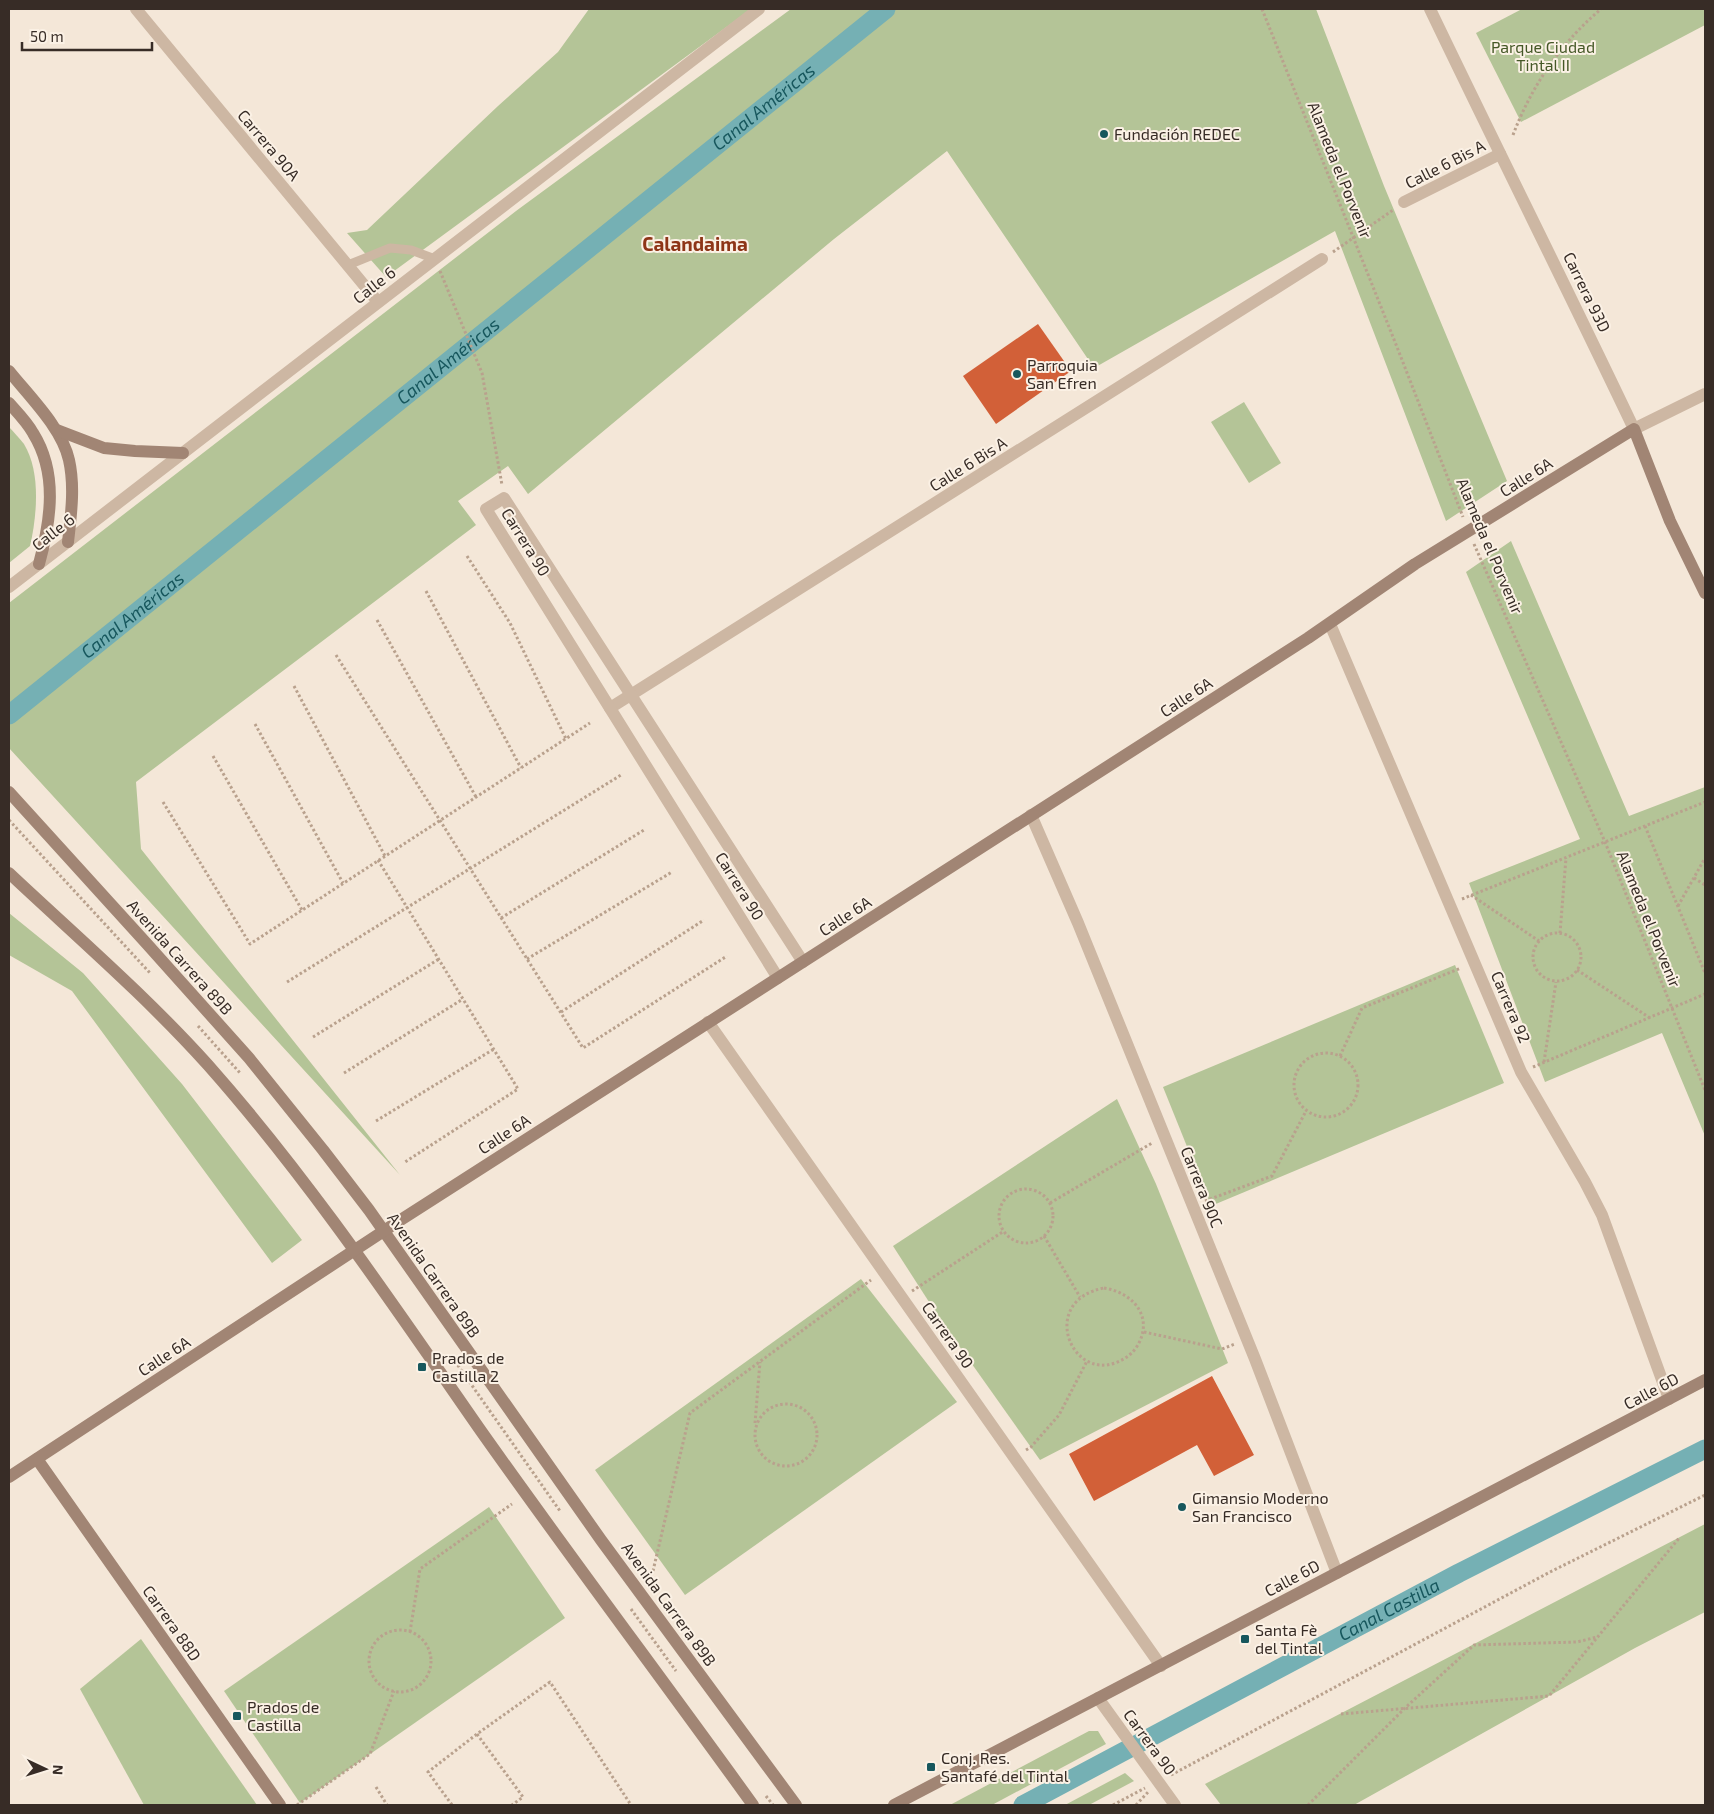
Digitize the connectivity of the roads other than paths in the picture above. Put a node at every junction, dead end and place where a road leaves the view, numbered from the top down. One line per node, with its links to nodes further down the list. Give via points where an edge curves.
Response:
1 (136, 9): 8 (street, Carrera 90A)
2 (759, 9): 6 (street, Calle 6)
3 (1430, 9): 4 (street, Carrera 93D)
4 (1500, 154): 5 (street, Calle 6 Bis A); 13 (street, Carrera 93D)
5 (1404, 202)
6 (435, 258): 8 (lane, via 411,250 390,248); 9 (street, Calle 6)
7 (1322, 259): 21 (street, Calle 6 Bis A)
8 (348, 266): 9 (street, Carrera 90A)
9 (378, 302): 15 (street, Calle 6)
10 (9, 371): 14 (street)
11 (1705, 394): 13 (street, Calle 6A)
12 (9, 403): 17 (street, via 33,431 49,472 50,518)
13 (1634, 429): 19 (street, Carrera 93D, via 1670,521); 20 (street, Calle 6A, via 1415,564)
14 (57, 430): 15 (street, via 104,448); 16 (street, via 69,458 72,481)
15 (183, 453): 16 (street, Calle 6)
16 (68, 542): 17 (street, Calle 6)
17 (39, 564): 18 (street, Calle 6)
18 (9, 587)
19 (1705, 593)
20 (1330, 624): 24 (street, Calle 6A); 32 (street, Carrera 92, via 1521,1072 1602,1214)
21 (631, 695): 22 (street, Calle 6 Bis A); 22 (street, Carrera 90, via 504,498 486,509); 26 (street, Carrera 90)
22 (610, 708): 27 (street, Carrera 90)
23 (9, 792): 29 (street, Avenida Carrera 89B, via 249,1058)
24 (1031, 815): 26 (street, Calle 6A); 35 (street, Carrera 90C, via 1247,1339)
25 (9, 873): 30 (street, via 132,986 207,1064 287,1160)
26 (803, 962): 27 (street, Calle 6A)
27 (778, 978): 28 (street, Calle 6A)
28 (708, 1022): 29 (street, Calle 6A); 36 (street, Carrera 90)
29 (383, 1231): 30 (street, Calle 6A); 40 (street, Avenida Carrera 89B, via 601,1540)
30 (353, 1250): 33 (street, Calle 6A); 39 (street)
31 (1705, 1380): 32 (street, Calle 6D)
32 (1669, 1399): 35 (street, Calle 6D)
33 (37, 1459): 34 (street, Calle 6A); 38 (street, Carrera 88D)
34 (9, 1477)
35 (1337, 1573): 36 (street, Calle 6D)
36 (1161, 1666): 37 (street, Calle 6D)
37 (1098, 1698): 41 (street, Calle 6D); 42 (street, Carrera 90)
38 (280, 1805)
39 (753, 1805)
40 (796, 1805)
41 (894, 1805)
42 (1175, 1805)

